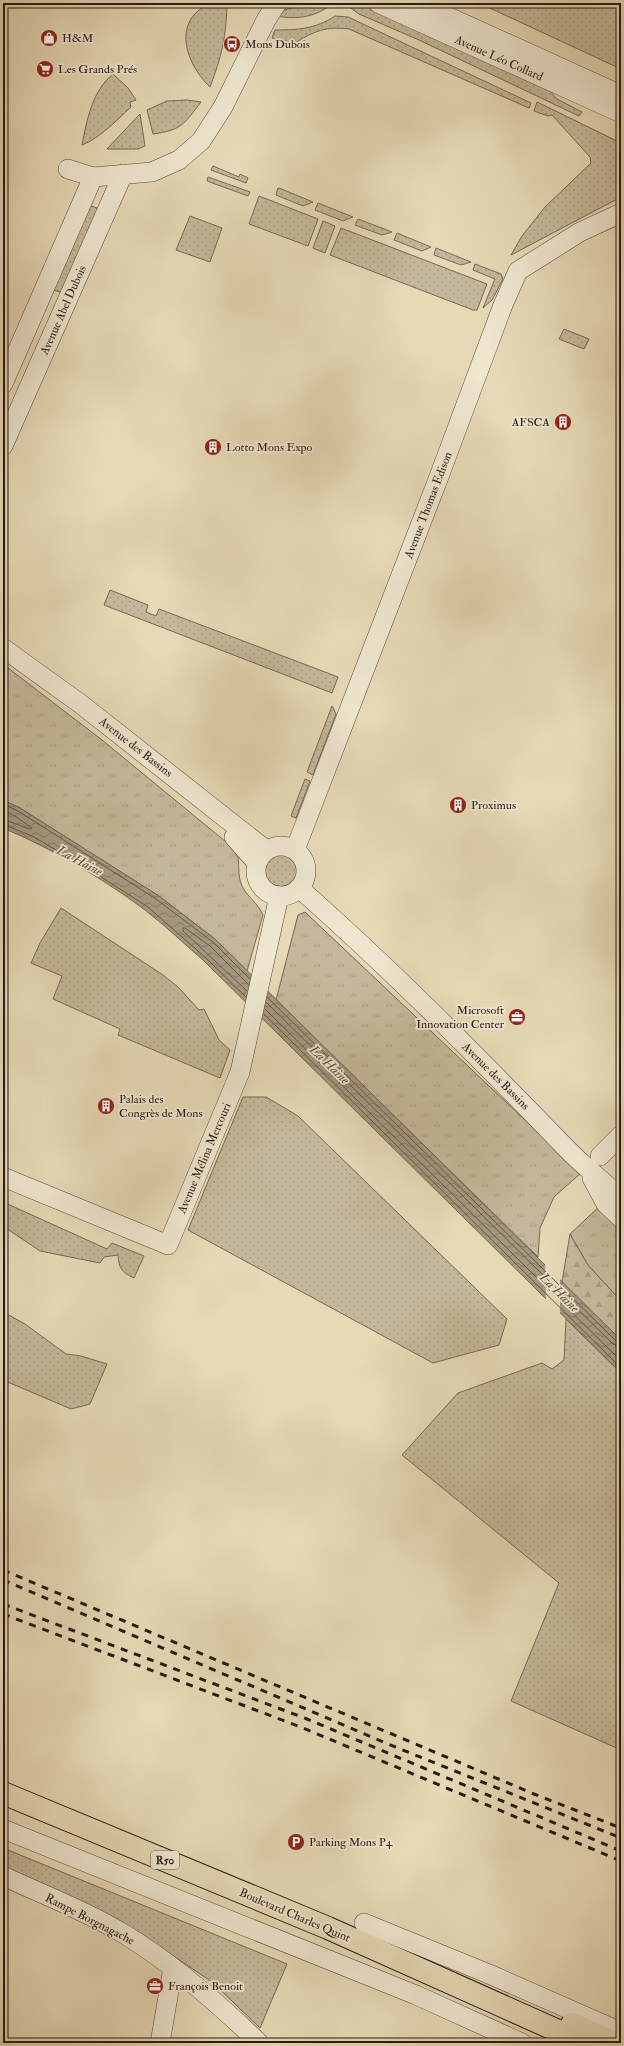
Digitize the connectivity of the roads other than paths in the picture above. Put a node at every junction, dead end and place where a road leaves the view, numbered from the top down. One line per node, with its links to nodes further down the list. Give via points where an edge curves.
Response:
1 (277, 3): 7 (street, via 223,107 201,141 174,163 152,172)
2 (378, 3): 5 (street, Avenue Léo Collard)
3 (418, 3): 4 (street, Avenue Léo Collard)
4 (621, 95)
5 (621, 113)
6 (68, 169): 8 (street)
7 (123, 174): 8 (street); 11 (street, Avenue Abel Dubois)
8 (93, 177): 10 (street, Avenue Abel Dubois)
9 (621, 213): 14 (street, Avenue Thomas Edison, via 580,232 518,271)
10 (3, 384)
11 (3, 446)
12 (3, 648): 15 (street, Avenue des Bassins, via 88,710)
13 (3, 657): 15 (street, Avenue des Bassins)
14 (295, 850): 15 (street, via 280,846); 16 (street, via 306,868)
15 (262, 856): 17 (street, via 256,870 260,885)
16 (299, 888): 17 (street); 19 (street, Avenue des Bassins)
17 (279, 896): 20 (street, Avenue Mélina Mercouri, via 247,1050 168,1245)
18 (621, 1135): 19 (street)
19 (594, 1162): 21 (street, Avenue des Bassins); 22 (street, via 606,1204)
20 (3, 1177)
21 (621, 1199)
22 (621, 1218)
23 (3, 1793): 27 (highway, Boulevard Charles Quint / R50)
24 (3, 1829): 32 (street, via 416,1995)
25 (3, 1876): 28 (street, Rampe Borgnagache, via 65,1903 117,1930)
26 (364, 1923): 29 (street, Boulevard Charles Quint)
27 (328, 1928): 33 (highway, Boulevard Charles Quint / R50); 34 (highway, via 383,1941)
28 (173, 1968): 30 (street); 31 (street, Rampe Borgnagache)
29 (621, 2032)
30 (160, 2043)
31 (259, 2043)
32 (522, 2043)
33 (585, 2043)
34 (615, 2043)

